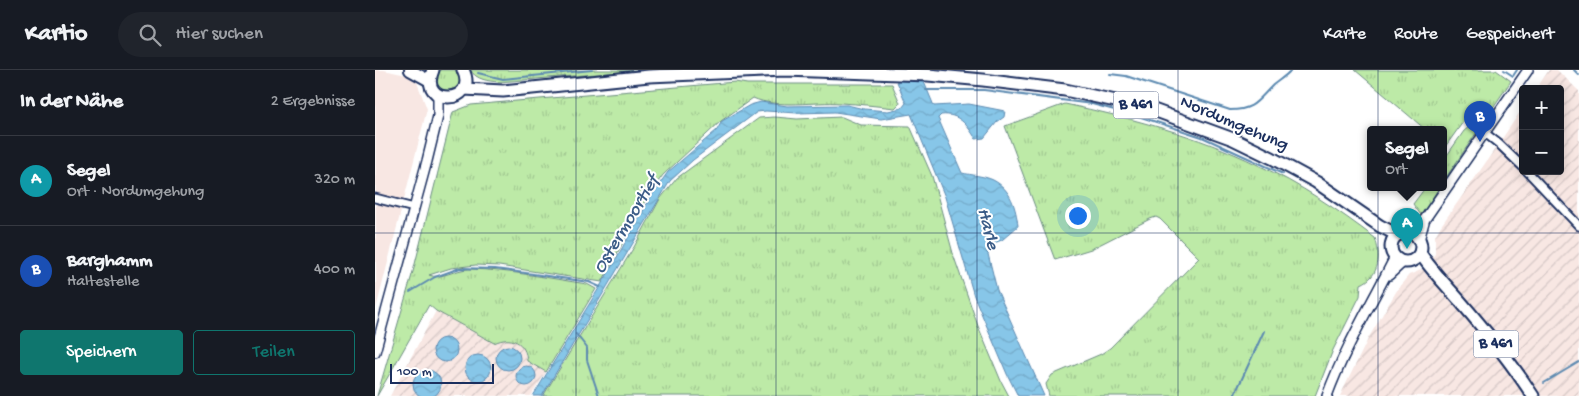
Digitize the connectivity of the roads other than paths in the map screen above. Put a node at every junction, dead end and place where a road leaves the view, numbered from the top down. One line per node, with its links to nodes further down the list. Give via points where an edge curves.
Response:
1 (411, 70): 3 (main road)
2 (1528, 70): 6 (street)
3 (432, 75): 5 (main road, via 434,91)
4 (464, 80): 5 (main road, Nordumgehung, via 457,95); 15 (main road, Nordumgehung / B 461, via 503,91 649,76 740,71 885,72 1065,90 1148,108 1233,139 1328,190)
5 (443, 96): 12 (street)
6 (1485, 133): 7 (street); 9 (street)
7 (1519, 163)
8 (1531, 175): 13 (street)
9 (1447, 187)
10 (1445, 191): 14 (street)
11 (375, 198): 12 (street)
12 (414, 208): 17 (street)
13 (1579, 226)
14 (1415, 237): 15 (main road, Nordumgehung / B 461, via 1407,232); 16 (main road, via 1421,244)
15 (1395, 239): 16 (main road, B 461, via 1393,253)
16 (1408, 258): 18 (street, via 1385,279 1348,347); 19 (main road, B 461, via 1436,276 1455,295 1497,345)
17 (375, 352)
18 (1327, 396)
19 (1533, 396)

